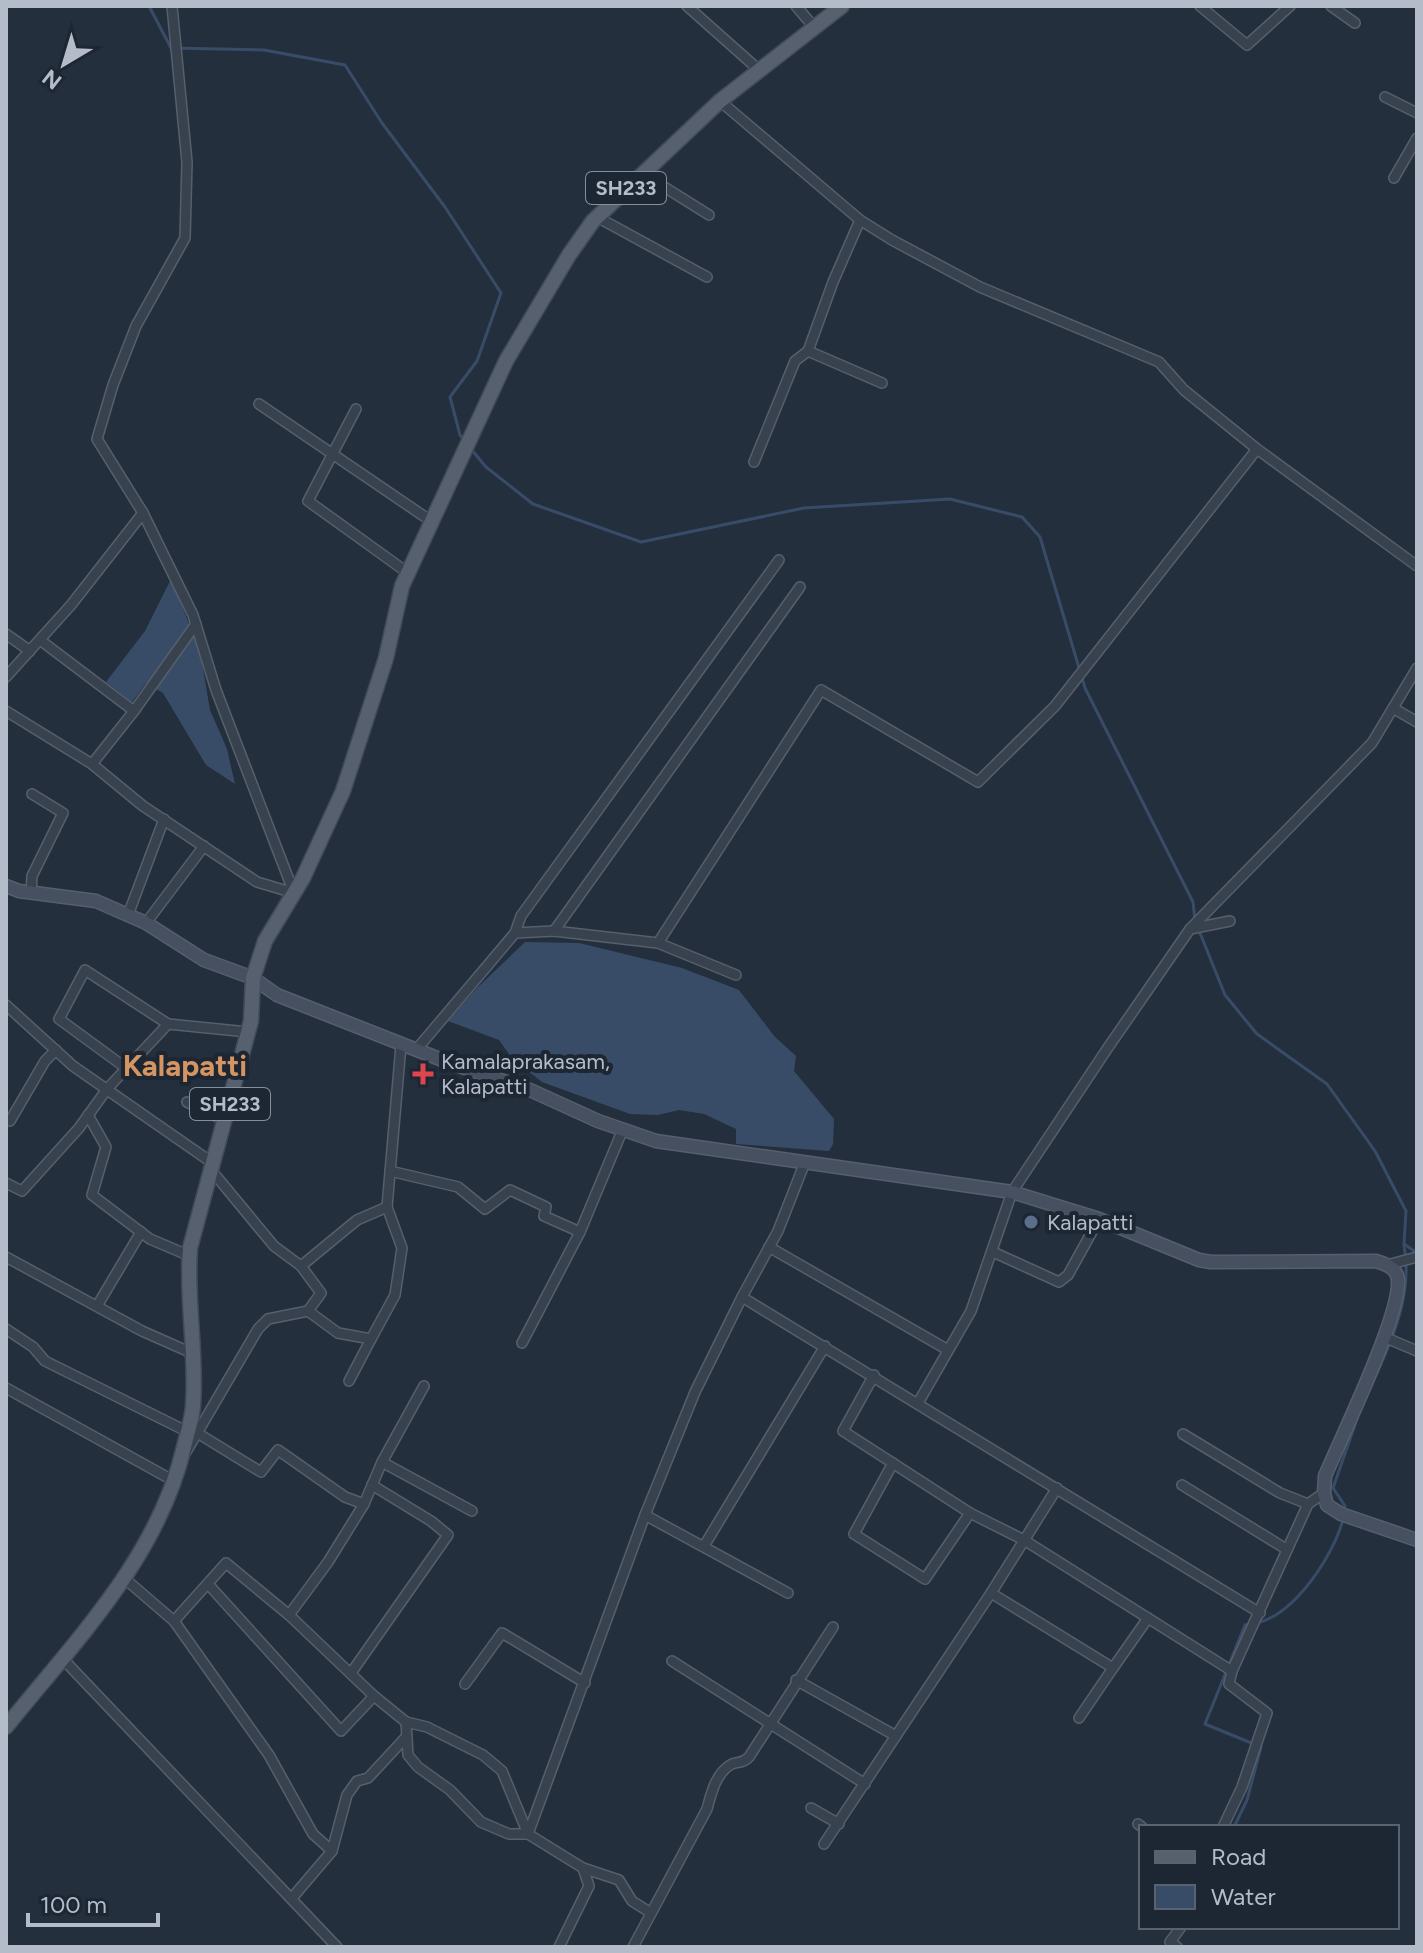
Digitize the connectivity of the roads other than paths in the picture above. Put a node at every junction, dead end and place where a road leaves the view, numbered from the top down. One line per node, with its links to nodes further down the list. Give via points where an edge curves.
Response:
1 (172, 6): 28 (street, via 187,162 185,238 136,326 97,439)
2 (687, 6): 10 (street)
3 (796, 6): 9 (street)
4 (842, 6): 9 (main road, SH233)
5 (1200, 6): 6 (street, via 1247,45)
6 (1290, 6)
7 (1331, 6): 8 (street)
8 (1355, 23)
9 (813, 26): 10 (main road, SH233)
10 (759, 70): 12 (main road, SH233)
11 (1385, 97): 13 (street)
12 (720, 101): 15 (main road, SH233); 19 (street)
13 (1417, 113)
14 (1417, 138): 16 (street)
15 (642, 173): 17 (street); 18 (main road, SH233)
16 (1394, 178)
17 (709, 215)
18 (597, 217): 20 (street); 29 (main road, SH233, via 506,361)
19 (860, 220): 21 (street); 25 (street, via 980,287 1159,362 1184,390)
20 (707, 277)
21 (808, 351): 22 (street); 27 (street, via 795,361)
22 (882, 383)
23 (259, 404): 26 (street)
24 (356, 409): 26 (street)
25 (1257, 449): 31 (street); 59 (street, via 1055,706 978,782 821,690)
26 (331, 453): 29 (street); 32 (street, via 308,501)
27 (754, 462)
28 (143, 513): 34 (street); 36 (street)
29 (431, 521): 32 (main road, SH233)
30 (779, 560): 58 (street, via 521,916)
31 (1417, 566)
32 (408, 573): 52 (main road, SH233, via 343,791)
33 (800, 587): 57 (street)
34 (196, 624): 44 (street); 52 (street)
35 (6, 634): 37 (street)
36 (40, 640): 37 (street); 44 (street)
37 (30, 651): 39 (street)
38 (1417, 668): 40 (street)
39 (6, 677)
40 (1406, 687): 41 (street); 42 (street)
41 (1417, 692)
42 (1393, 708): 45 (street); 56 (street, via 1372,743)
43 (6, 711): 46 (street)
44 (134, 711): 46 (street)
45 (1417, 722)
46 (92, 764): 48 (street)
47 (32, 794): 51 (street, via 63,813 32,876)
48 (164, 819): 49 (street); 53 (street)
49 (204, 846): 52 (street, via 257,882); 55 (street)
50 (6, 886): 51 (main road)
51 (31, 893): 53 (main road, via 96,901)
52 (294, 893): 61 (main road, SH233, via 265,941)
53 (128, 915): 55 (main road)
54 (1230, 921): 56 (street)
55 (146, 923): 61 (main road, via 204,960)
56 (1190, 929): 79 (street)
57 (554, 931): 58 (street); 59 (street)
58 (515, 933): 67 (street)
59 (658, 943): 60 (street)
60 (736, 975)
61 (253, 978): 64 (main road, SH233); 65 (main road, via 277,995)
62 (6, 1005): 66 (street)
63 (168, 1024): 64 (street); 68 (street); 68 (street, via 85,970 59,1019)
64 (248, 1032): 73 (main road, SH233)
65 (401, 1045): 67 (main road); 77 (street)
66 (56, 1050): 69 (street); 72 (street)
67 (416, 1050): 74 (main road)
68 (126, 1068): 69 (street)
69 (107, 1089): 71 (street); 76 (street)
70 (187, 1102): 73 (street)
71 (88, 1115): 78 (street, via 22,1191); 82 (street, via 106,1147 92,1195)
72 (10, 1121)
73 (226, 1121): 76 (main road, SH233)
74 (623, 1129): 75 (main road, via 656,1141); 83 (street)
75 (805, 1162): 79 (main road); 84 (street)
76 (213, 1168): 86 (main road, SH233); 90 (street, via 274,1246)
77 (390, 1171): 80 (street); 83 (street, via 458,1187 485,1209 510,1190 546,1207 544,1216)
78 (6, 1183)
79 (1012, 1192): 81 (main road); 85 (street)
80 (387, 1207): 90 (street, via 357,1220); 95 (street, via 402,1248 395,1295)
81 (1099, 1219): 85 (street, via 1059,1282); 89 (main road, via 1211,1262)
82 (141, 1232): 86 (street); 92 (street)
83 (580, 1232): 97 (street)
84 (769, 1247): 91 (street); 99 (street)
85 (993, 1252): 99 (street, via 971,1311)
86 (190, 1256): 101 (main road, SH233, via 187,1287)
87 (6, 1257): 92 (street)
88 (1417, 1257): 89 (street)
89 (1392, 1263): 96 (main road, via 1398,1279)
90 (301, 1266): 93 (street, via 321,1293)
91 (742, 1297): 98 (street); 120 (street, via 695,1392)
92 (97, 1306): 101 (street)
93 (308, 1311): 95 (street, via 338,1333); 107 (street, via 268,1319 258,1329)
94 (6, 1329): 107 (street, via 45,1361)
95 (371, 1339): 103 (street)
96 (1389, 1339): 100 (street); 115 (main road, via 1325,1476)
97 (522, 1343)
98 (825, 1346): 102 (street); 123 (street)
99 (948, 1350): 106 (street)
100 (1417, 1351)
101 (194, 1354): 107 (main road, SH233)
102 (874, 1375): 106 (street); 110 (street, via 843,1431)
103 (349, 1381)
104 (424, 1386): 109 (street)
105 (6, 1388): 111 (street)
106 (918, 1403): 114 (street)
107 (193, 1433): 111 (main road, SH233); 116 (street, via 261,1472 278,1450 345,1497)
108 (1183, 1434): 117 (street, via 1280,1493)
109 (382, 1462): 112 (street); 118 (street)
110 (893, 1463): 119 (street); 119 (street, via 854,1534 925,1579)
111 (174, 1481): 125 (main road, SH233, via 156,1527)
112 (372, 1485): 116 (street); 138 (street, via 448,1535)
113 (1182, 1485): 124 (street)
114 (1057, 1488): 121 (street); 131 (street)
115 (1324, 1493): 117 (street); 122 (main road, via 1327,1505 1344,1515)
116 (364, 1504): 129 (street)
117 (1308, 1504): 124 (street)
118 (472, 1511)
119 (970, 1513): 121 (street)
120 (645, 1515): 123 (street); 140 (street)
121 (1024, 1540): 128 (street); 130 (street)
122 (1417, 1540)
123 (704, 1546): 127 (street)
124 (1286, 1549): 131 (street)
125 (124, 1578): 132 (street); 134 (main road, SH233)
126 (208, 1584): 129 (street, via 226,1563); 132 (street); 142 (street, via 341,1731)
127 (788, 1593)
128 (991, 1593): 136 (street); 148 (street)
129 (289, 1615): 138 (street)
130 (1148, 1618): 136 (street); 137 (street)
131 (1256, 1620): 137 (street)
132 (174, 1621): 155 (street, via 269,1755 313,1834)
133 (833, 1627): 139 (street)
134 (61, 1657): 146 (main road, SH233); 157 (street)
135 (672, 1661): 145 (street)
136 (1113, 1668): 143 (street)
137 (1230, 1670): 152 (street, via 1229,1684 1267,1713)
138 (351, 1673): 142 (street)
139 (796, 1680): 145 (street); 148 (street)
140 (585, 1683): 141 (street, via 502,1633); 153 (street)
141 (465, 1684)
142 (374, 1696): 144 (street)
143 (1079, 1718)
144 (406, 1722): 147 (street); 153 (street, via 483,1755 502,1771)
145 (770, 1726): 149 (street); 158 (street, via 743,1763 722,1773)
146 (6, 1727)
147 (406, 1736): 153 (street, via 408,1755 418,1767 481,1822 509,1834); 155 (street, via 347,1795)
148 (896, 1736): 149 (street)
149 (865, 1784): 151 (street)
150 (811, 1808): 151 (street)
151 (839, 1824): 154 (street)
152 (1224, 1825)
153 (528, 1834): 156 (street)
154 (824, 1844)
155 (332, 1851): 157 (street)
156 (583, 1868): 158 (street, via 619,1880 632,1901); 161 (street, via 589,1886)
157 (292, 1898): 160 (street)
158 (651, 1913): 162 (street)
159 (1180, 1929): 163 (street, via 1170,1942)
160 (337, 1947)
161 (559, 1947)
162 (633, 1947)
163 (1177, 1947)

